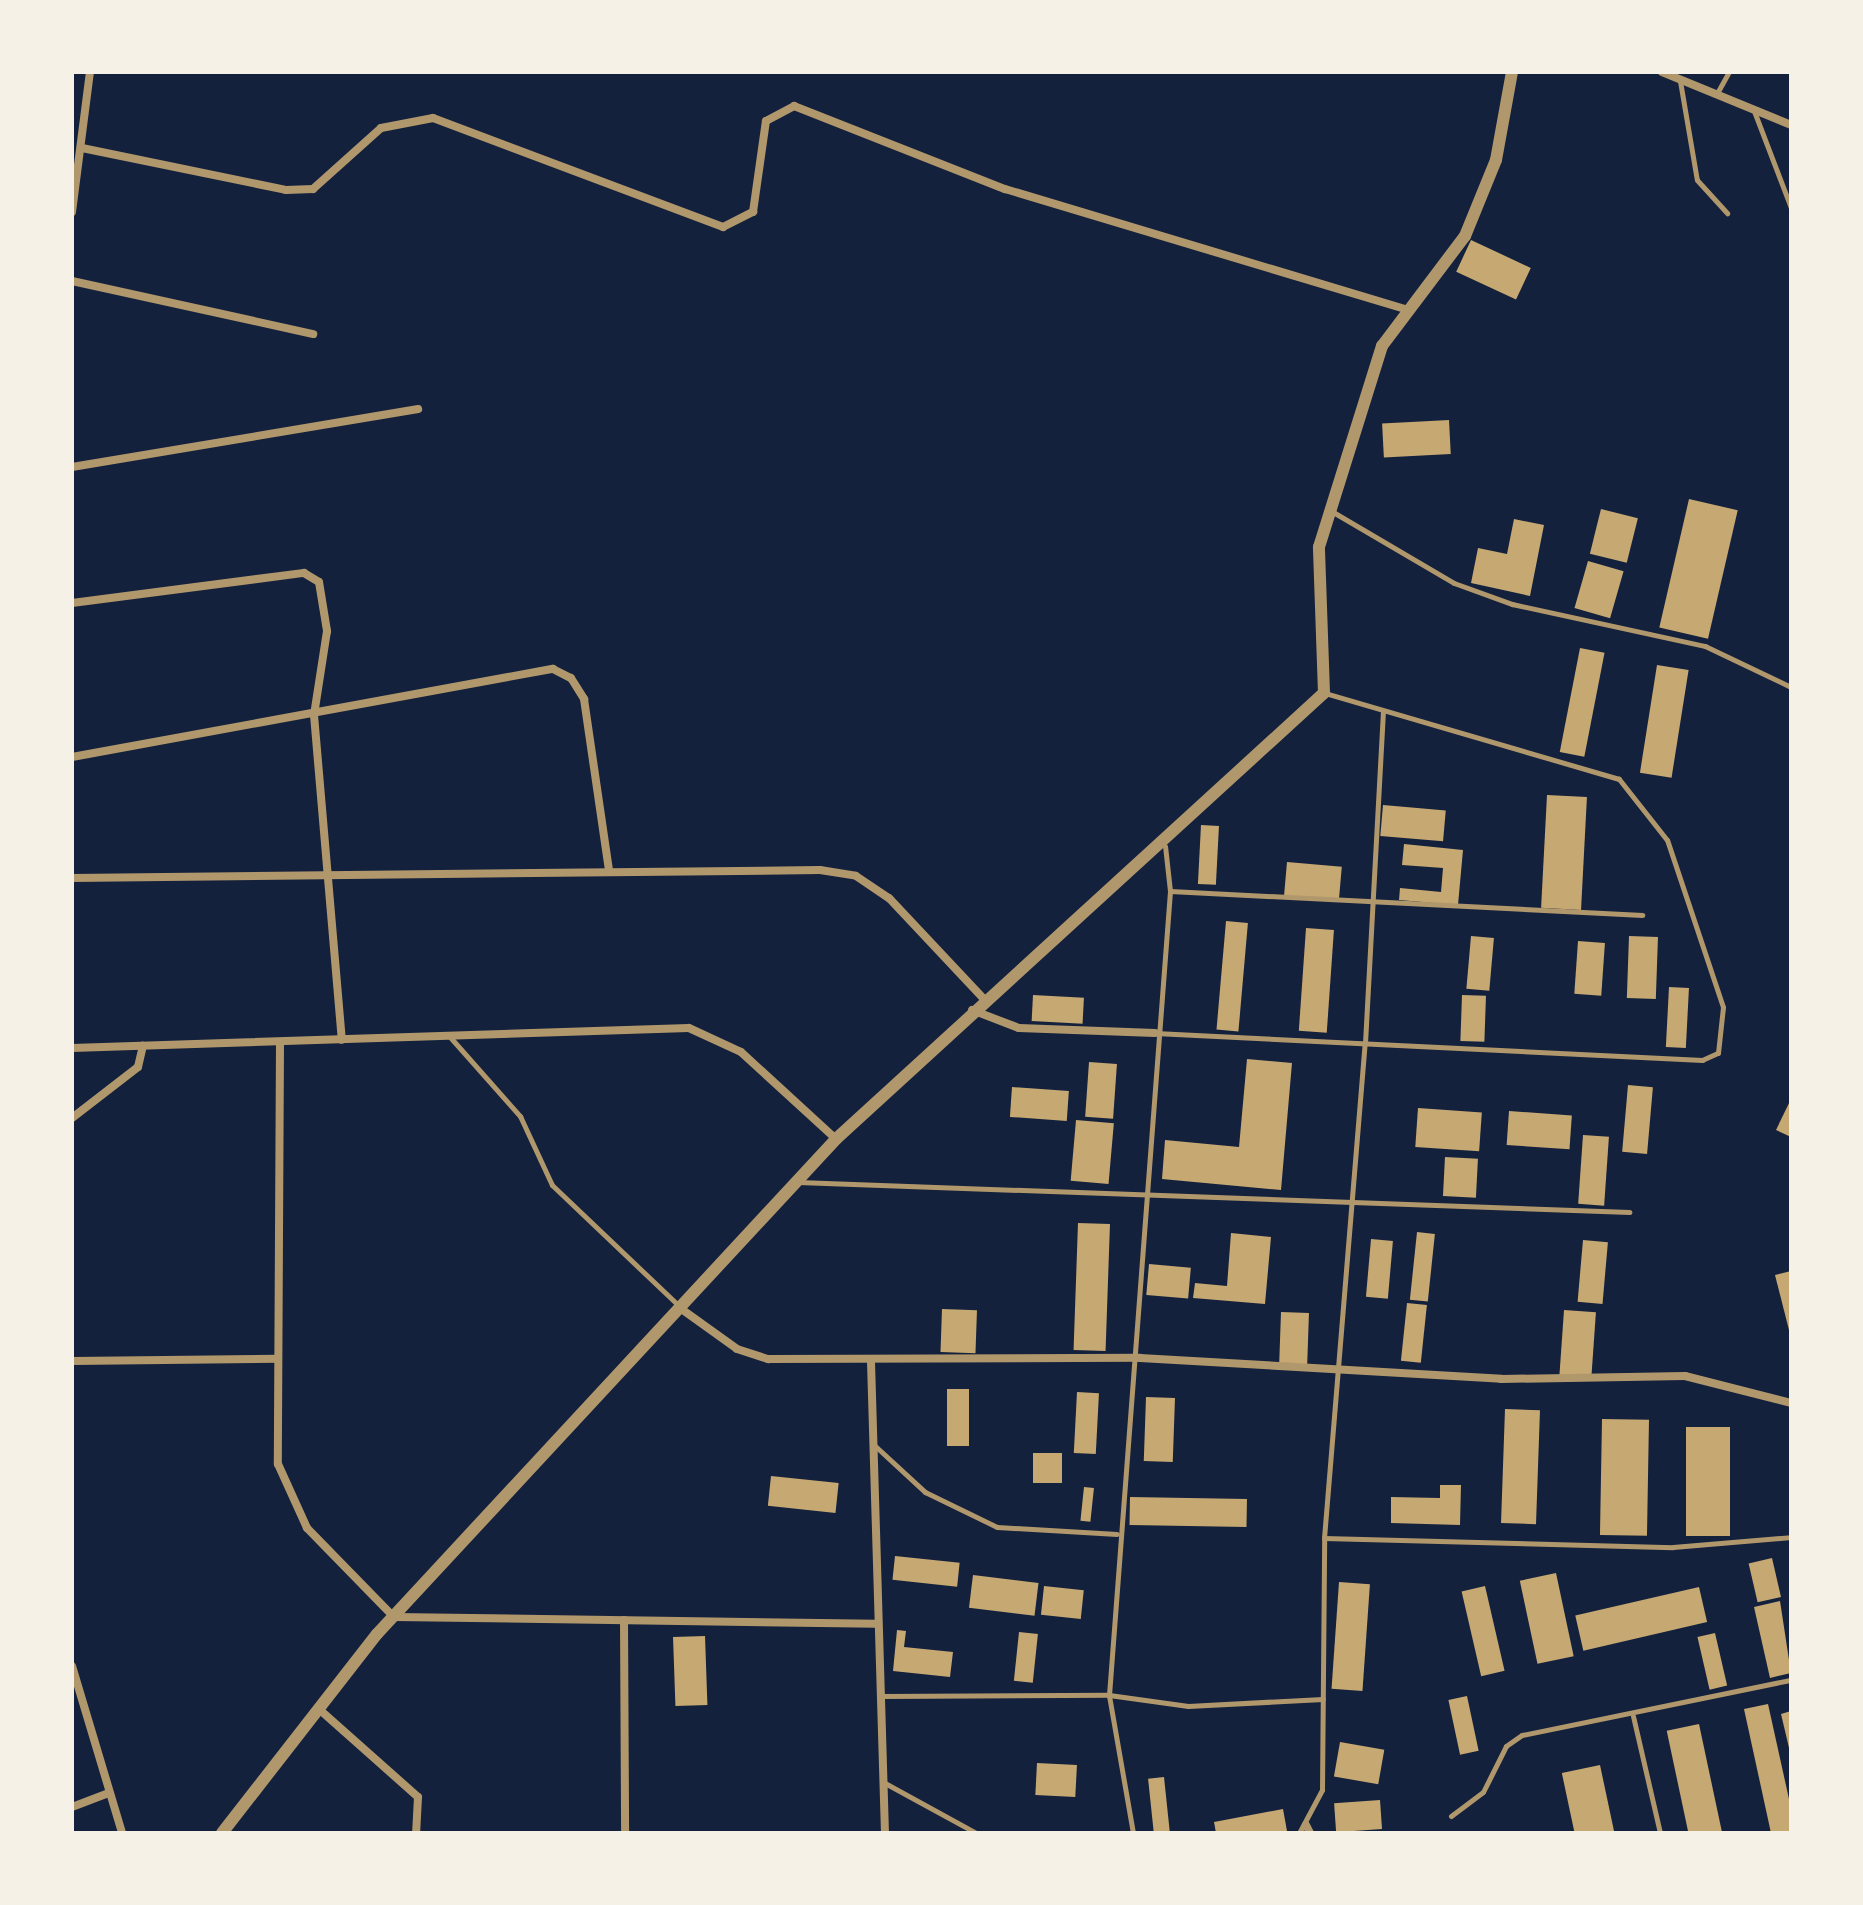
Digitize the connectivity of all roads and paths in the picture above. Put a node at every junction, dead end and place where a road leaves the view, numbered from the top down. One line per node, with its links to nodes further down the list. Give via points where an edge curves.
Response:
1 (90, 72): 9 (street)
2 (1512, 72): 14 (street, via 1496,160 1465,236)
3 (1662, 72): 5 (street)
4 (1729, 72): 6 (lane)
5 (1680, 81): 6 (street); 12 (lane, via 1697,180)
6 (1716, 96): 7 (street)
7 (1754, 111): 8 (street); 10 (lane)
8 (1791, 125)
9 (82, 148): 11 (street); 14 (street, via 286,190 313,189 381,128 433,118 723,227 753,212 766,121 794,106 1005,189)
10 (1791, 208)
11 (72, 212)
12 (1727, 213)
13 (72, 281): 15 (street)
14 (1409, 310): 18 (street, via 1382,346)
15 (313, 334)
16 (418, 409): 17 (street)
17 (72, 467)
18 (1330, 511): 20 (lane, via 1454,583 1512,604 1705,646); 21 (street, via 1319,547)
19 (72, 603): 23 (street, via 304,573 323,594 327,631)
20 (1791, 687)
21 (1324, 693): 22 (lane); 25 (street)
22 (1383, 711): 30 (lane); 38 (lane, via 1619,779 1667,840 1723,1007 1723,1043 1702,1060)
23 (314, 715): 24 (street); 26 (street, via 553,669 571,678 584,699); 27 (street)
24 (72, 757)
25 (1165, 846): 29 (lane); 32 (street)
26 (609, 870): 27 (street); 32 (street, via 856,876 889,898)
27 (326, 872): 28 (street); 36 (street)
28 (72, 878)
29 (1170, 891): 30 (lane); 34 (lane)
30 (1373, 903): 31 (lane); 38 (lane)
31 (1642, 915)
32 (984, 999): 33 (street)
33 (972, 1010): 34 (street, via 1019,1028); 42 (street)
34 (1155, 1033): 38 (lane); 44 (lane)
35 (448, 1036): 36 (street); 42 (street, via 650,1026 714,1034); 47 (lane, via 520,1116 552,1185)
36 (342, 1040): 37 (street)
37 (280, 1043): 39 (street); 49 (street)
38 (1365, 1043): 45 (lane)
39 (143, 1046): 40 (street); 41 (street, via 138,1067)
40 (72, 1048)
41 (72, 1118)
42 (836, 1139): 43 (street)
43 (796, 1182): 44 (lane); 47 (street)
44 (1145, 1194): 45 (lane); 48 (lane)
45 (1353, 1206): 46 (lane); 52 (lane)
46 (1629, 1212)
47 (680, 1308): 51 (street, via 737,1349 768,1359); 58 (street)
48 (1140, 1358): 51 (street); 52 (street); 55 (lane)
49 (278, 1359): 50 (street); 58 (street, via 278,1464 289,1498)
50 (72, 1361)
51 (871, 1362): 54 (street)
52 (1342, 1369): 53 (street, via 1501,1379 1685,1376); 57 (lane)
53 (1791, 1403)
54 (872, 1444): 55 (lane, via 925,1492 997,1527); 60 (street)
55 (1117, 1534): 64 (lane)
56 (1791, 1537): 57 (lane, via 1673,1547)
57 (1324, 1538): 66 (lane)
58 (394, 1617): 59 (street); 67 (street)
59 (624, 1620): 60 (street); 77 (street)
60 (876, 1624): 65 (street)
61 (72, 1666): 63 (street)
62 (1791, 1680): 68 (lane)
63 (76, 1695): 70 (street)
64 (1109, 1695): 65 (lane); 66 (lane, via 1188,1706); 80 (lane)
65 (877, 1696): 69 (street)
66 (1323, 1699): 73 (lane, via 1322,1790)
67 (320, 1710): 75 (street); 76 (street, via 418,1797)
68 (1633, 1716): 72 (lane, via 1522,1735 1506,1746 1483,1792); 82 (lane)
69 (881, 1781): 78 (street); 79 (lane)
70 (109, 1793): 71 (street); 74 (street)
71 (72, 1807)
72 (1451, 1816)
73 (1308, 1829): 81 (lane)
74 (122, 1833)
75 (222, 1833)
76 (416, 1833)
77 (625, 1833)
78 (885, 1833)
79 (976, 1833)
80 (1133, 1833)
81 (1299, 1833)
82 (1660, 1833)

